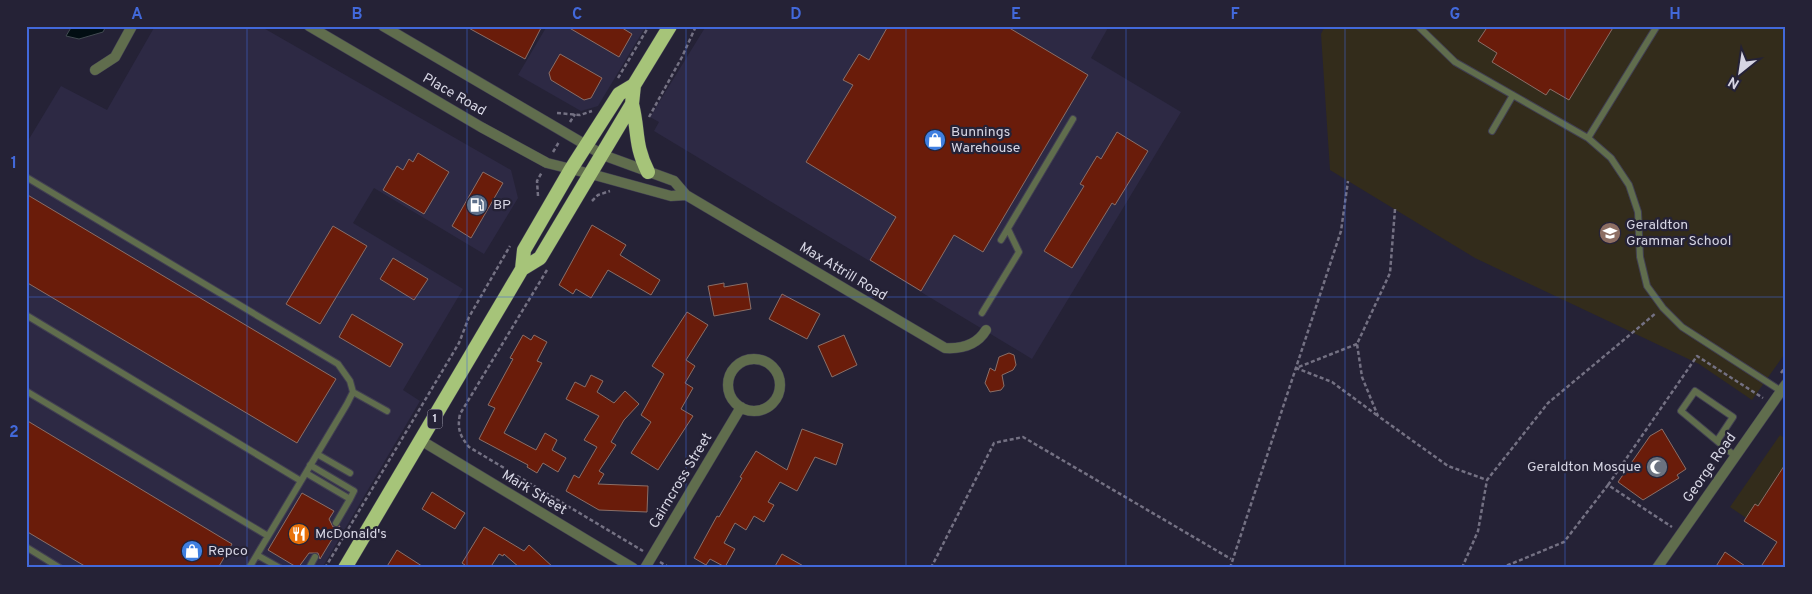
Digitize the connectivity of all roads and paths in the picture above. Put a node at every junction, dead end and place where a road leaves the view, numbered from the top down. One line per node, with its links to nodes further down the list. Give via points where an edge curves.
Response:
1 (132, 26): 9 (street, via 115,56)
2 (309, 26): 24 (street, Place Road)
3 (384, 26): 20 (street, Place Road)
4 (649, 26): 10 (path)
5 (670, 26): 11 (highway, 1)
6 (696, 26): 17 (path)
7 (1418, 26): 12 (lane, via 1455,62)
8 (1657, 26): 21 (lane)
9 (96, 70)
10 (614, 84)
11 (634, 85): 13 (highway, 1); 22 (highway, 1, via 618,94)
12 (1513, 95): 19 (lane); 21 (lane)
13 (632, 104): 23 (highway, 1); 26 (highway, via 638,148)
14 (550, 109): 16 (path, via 558,114)
15 (598, 110): 16 (path)
16 (574, 114): 20 (path)
17 (648, 119)
18 (1073, 119): 35 (lane)
19 (1492, 130)
20 (565, 132): 22 (street, Place Road); 24 (path)
21 (1588, 138): 40 (lane, via 1611,158 1629,185 1638,212 1640,257 1647,286)
22 (586, 145): 23 (street, Place Road); 25 (highway, 1)
23 (602, 155): 26 (street, Max Attrill Road); 27 (highway, 1)
24 (547, 163): 25 (street, Place Road); 32 (path, via 538,181)
25 (571, 169): 27 (street, Place Road); 39 (highway, 1, via 524,250)
26 (648, 172): 31 (street, Max Attrill Road, via 674,181)
27 (591, 174): 31 (street, Max Attrill Road, via 671,196); 39 (highway, 1, via 540,258)
28 (26, 177): 48 (lane, via 338,364 350,381)
29 (1348, 181): 45 (path, via 1341,231)
30 (611, 189): 33 (path)
31 (686, 195): 43 (street, Max Attrill Road, via 945,348 966,346 977,340)
32 (537, 201)
33 (590, 203)
34 (1395, 209): 44 (path, via 1390,273)
35 (1008, 229): 36 (lane); 41 (lane, via 1019,252)
36 (1001, 240)
37 (512, 243): 75 (path, via 469,318 459,343)
38 (550, 264): 66 (path, via 460,414 458,426 461,437 469,447)
39 (522, 269): 52 (highway, 1)
40 (1663, 308): 46 (lane, via 1682,326); 59 (path, via 1548,403)
41 (982, 313)
42 (26, 315): 60 (lane)
43 (986, 329)
44 (1357, 344): 45 (path); 51 (path, via 1362,377)
45 (1296, 368): 51 (path, via 1332,382); 69 (path)
46 (1783, 387): 55 (street, George Road)
47 (26, 391): 64 (lane)
48 (353, 392): 50 (lane); 54 (lane)
49 (741, 408): 49 (street, via 730,395 728,382 731,374 739,364 762,360 773,367 780,378 775,402 766,409 751,411); 78 (street, Cairncross Street)
50 (387, 411)
51 (1378, 416): 59 (path, via 1448,466)
52 (422, 441): 76 (highway, 1); 77 (street, Mark Street)
53 (1717, 441): 53 (lane, via 1681,411 1695,391 1733,417); 55 (lane)
54 (317, 454): 56 (lane); 58 (lane)
55 (1735, 456): 63 (street, George Road)
56 (310, 466): 57 (lane); 61 (lane, via 354,491)
57 (306, 473): 60 (lane); 61 (lane)
58 (350, 473)
59 (1487, 480): 82 (path, via 1478,532)
60 (301, 481): 64 (lane)
61 (350, 499): 62 (lane)
62 (336, 523)
63 (1681, 533): 83 (path, via 1608,486 1564,542); 84 (street, George Road)
64 (268, 536): 67 (lane)
65 (26, 547): 71 (lane)
66 (640, 549)
67 (257, 555): 72 (lane); 73 (lane)
68 (315, 556): 74 (lane)
69 (1231, 559): 80 (path, via 1023,437 994,443); 81 (path)
70 (661, 563): 79 (path)
71 (60, 568)
72 (249, 568)
73 (280, 568)
74 (309, 568)
75 (325, 568)
76 (345, 568)
77 (633, 568)
78 (645, 568)
79 (670, 568)
80 (931, 568)
81 (1230, 568)
82 (1462, 568)
83 (1501, 568)
84 (1657, 568)

